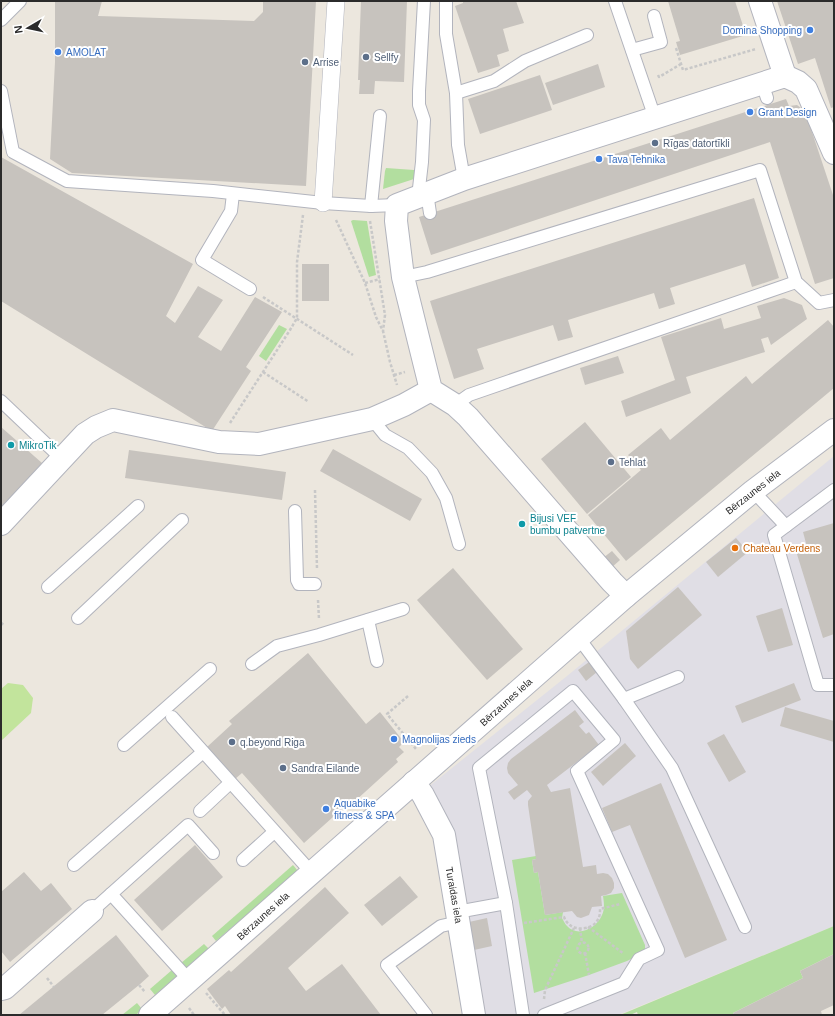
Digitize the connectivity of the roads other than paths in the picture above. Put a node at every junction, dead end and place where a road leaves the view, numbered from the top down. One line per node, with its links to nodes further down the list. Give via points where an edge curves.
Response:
1 (20, 1): 8 (lane)
2 (336, 1): 20 (street)
3 (424, 1): 19 (lane, via 418,91 424,120 422,162)
4 (446, 1): 13 (lane, via 446,34)
5 (615, 1): 10 (lane)
6 (760, 1): 11 (street)
7 (654, 16): 10 (lane, via 661,42)
8 (1, 20)
9 (587, 35): 13 (lane, via 525,61 494,81)
10 (632, 50): 15 (lane)
11 (785, 76): 15 (street, via 764,91); 16 (street, via 806,89)
12 (1, 91): 18 (lane, via 12,152 67,181)
13 (456, 93): 17 (lane, via 458,145)
14 (380, 116): 22 (lane)
15 (655, 118): 17 (street)
16 (834, 153)
17 (464, 179): 19 (street)
18 (233, 194): 20 (lane); 25 (lane, via 231,210 202,260)
19 (425, 201): 21 (street)
20 (323, 203): 22 (lane)
21 (397, 205): 22 (lane); 23 (street, via 396,221)
22 (371, 206)
23 (404, 277): 24 (lane, via 760,170); 27 (street)
24 (796, 282): 26 (lane, via 819,303); 29 (lane, via 469,394)
25 (250, 289)
26 (834, 300)
27 (431, 390): 29 (street); 30 (street)
28 (1, 401): 32 (lane)
29 (455, 405): 43 (street)
30 (372, 419): 32 (street, via 259,444 219,442 114,420 85,434); 40 (lane, via 385,435 408,448 432,473 446,498)
31 (834, 430): 34 (street, Bērzaunes iela)
32 (62, 459): 38 (street)
33 (834, 490): 39 (lane)
34 (753, 491): 39 (lane); 43 (street, Bērzaunes iela)
35 (138, 506): 42 (lane)
36 (295, 511): 41 (lane, via 296,580 299,584)
37 (182, 520): 45 (lane)
38 (1, 524)
39 (786, 526): 52 (lane, via 774,535 818,686)
40 (459, 544)
41 (316, 579)
42 (48, 587)
43 (626, 596): 47 (street, Bērzaunes iela)
44 (402, 609): 46 (lane)
45 (78, 618)
46 (368, 620): 48 (lane); 49 (lane, via 277,646)
47 (578, 637): 53 (lane); 57 (street, Bērzaunes iela)
48 (377, 661)
49 (252, 664)
50 (210, 669): 55 (lane)
51 (678, 677): 53 (lane)
52 (834, 685)
53 (624, 699): 69 (lane, via 672,768)
54 (172, 717): 56 (lane)
55 (124, 745)
56 (203, 752): 58 (lane); 63 (lane)
57 (414, 782): 64 (street, Bērzaunes iela); 68 (street, Turaidas iela, via 444,835)
58 (230, 783): 59 (lane); 60 (lane)
59 (200, 810)
60 (274, 832): 62 (lane); 64 (lane)
61 (213, 853): 65 (lane, via 188,825)
62 (243, 860)
63 (74, 865)
64 (312, 873): 70 (street, Bērzaunes iela)
65 (111, 894): 67 (lane); 70 (lane)
66 (506, 903): 68 (lane); 75 (lane); 76 (lane, via 479,768 573,691 614,740 577,771 658,950 638,959 624,983)
67 (92, 911): 71 (street)
68 (458, 917): 73 (lane, via 441,926 387,965); 74 (street, Turaidas iela)
69 (745, 927)
70 (196, 984): 72 (street, Bērzaunes iela)
71 (1, 989)
72 (150, 1015)
73 (426, 1015)
74 (474, 1015)
75 (523, 1015)
76 (544, 1015)

